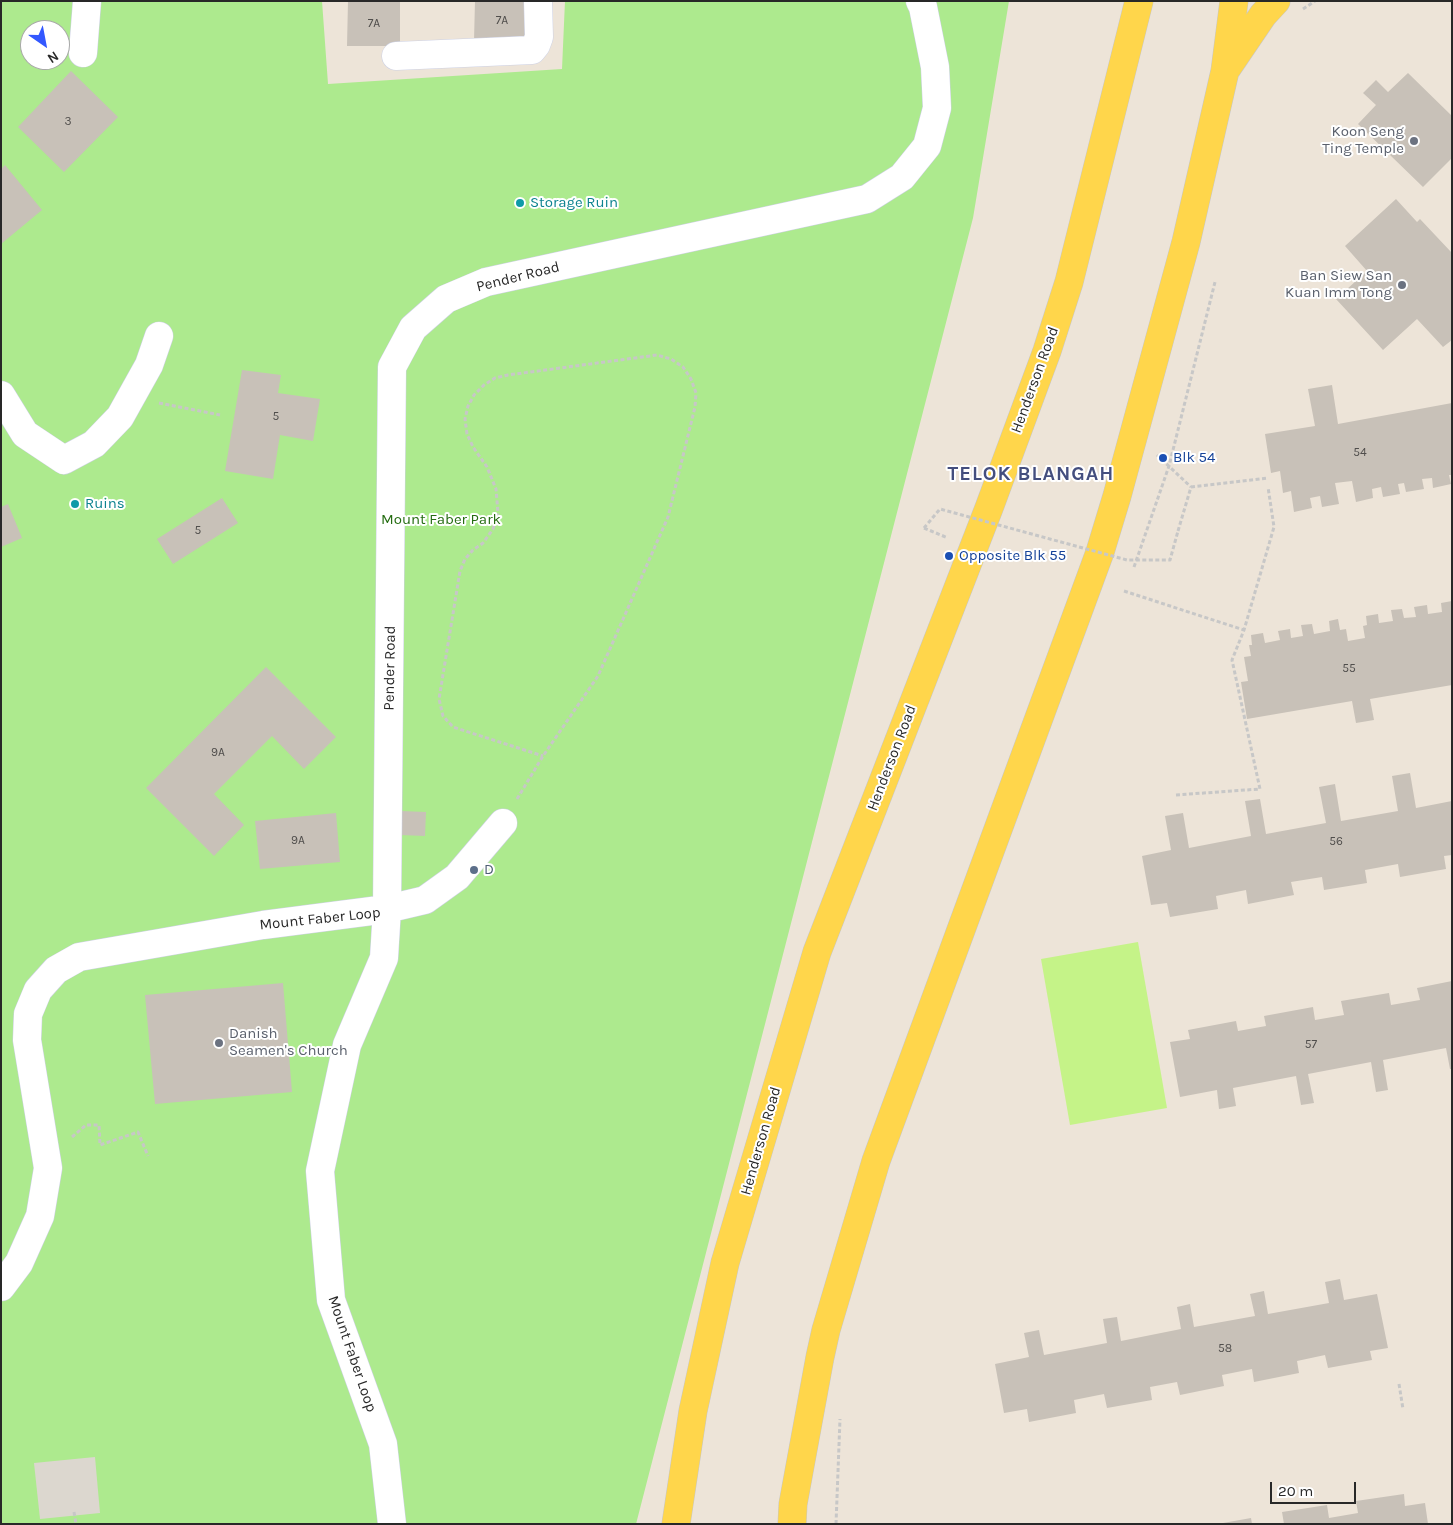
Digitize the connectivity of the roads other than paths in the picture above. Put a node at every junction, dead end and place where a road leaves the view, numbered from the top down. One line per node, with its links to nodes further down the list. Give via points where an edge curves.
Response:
1 (86, 1): 7 (street)
2 (538, 1): 8 (street, via 539,37 532,50)
3 (920, 1): 13 (street, Pender Road, via 935,67 938,108 927,146 902,177 867,199 486,282 446,299 413,328 392,367)
4 (1139, 1): 17 (main road, Henderson Road, via 1069,282 1046,351 989,508 817,952 725,1263 693,1411)
5 (1234, 1): 9 (main road)
6 (1276, 1): 9 (main road)
7 (83, 52)
8 (396, 56)
9 (1225, 71): 15 (main road, via 1186,242 1100,552 876,1161 822,1348)
10 (159, 336): 11 (street, via 149,365 120,418 94,444 64,460 25,434)
11 (1, 395)
12 (503, 822): 13 (street, via 457,877 425,900)
13 (387, 909): 14 (street, Mount Faber Loop, via 263,925 79,957 56,970 38,990 28,1014 27,1040 48,1168 40,1216 19,1264); 16 (street, Mount Faber Loop, via 384,958 347,1045 320,1171 331,1300 383,1444)
14 (1, 1287)
15 (795, 1517)
16 (392, 1524)
17 (676, 1524)

